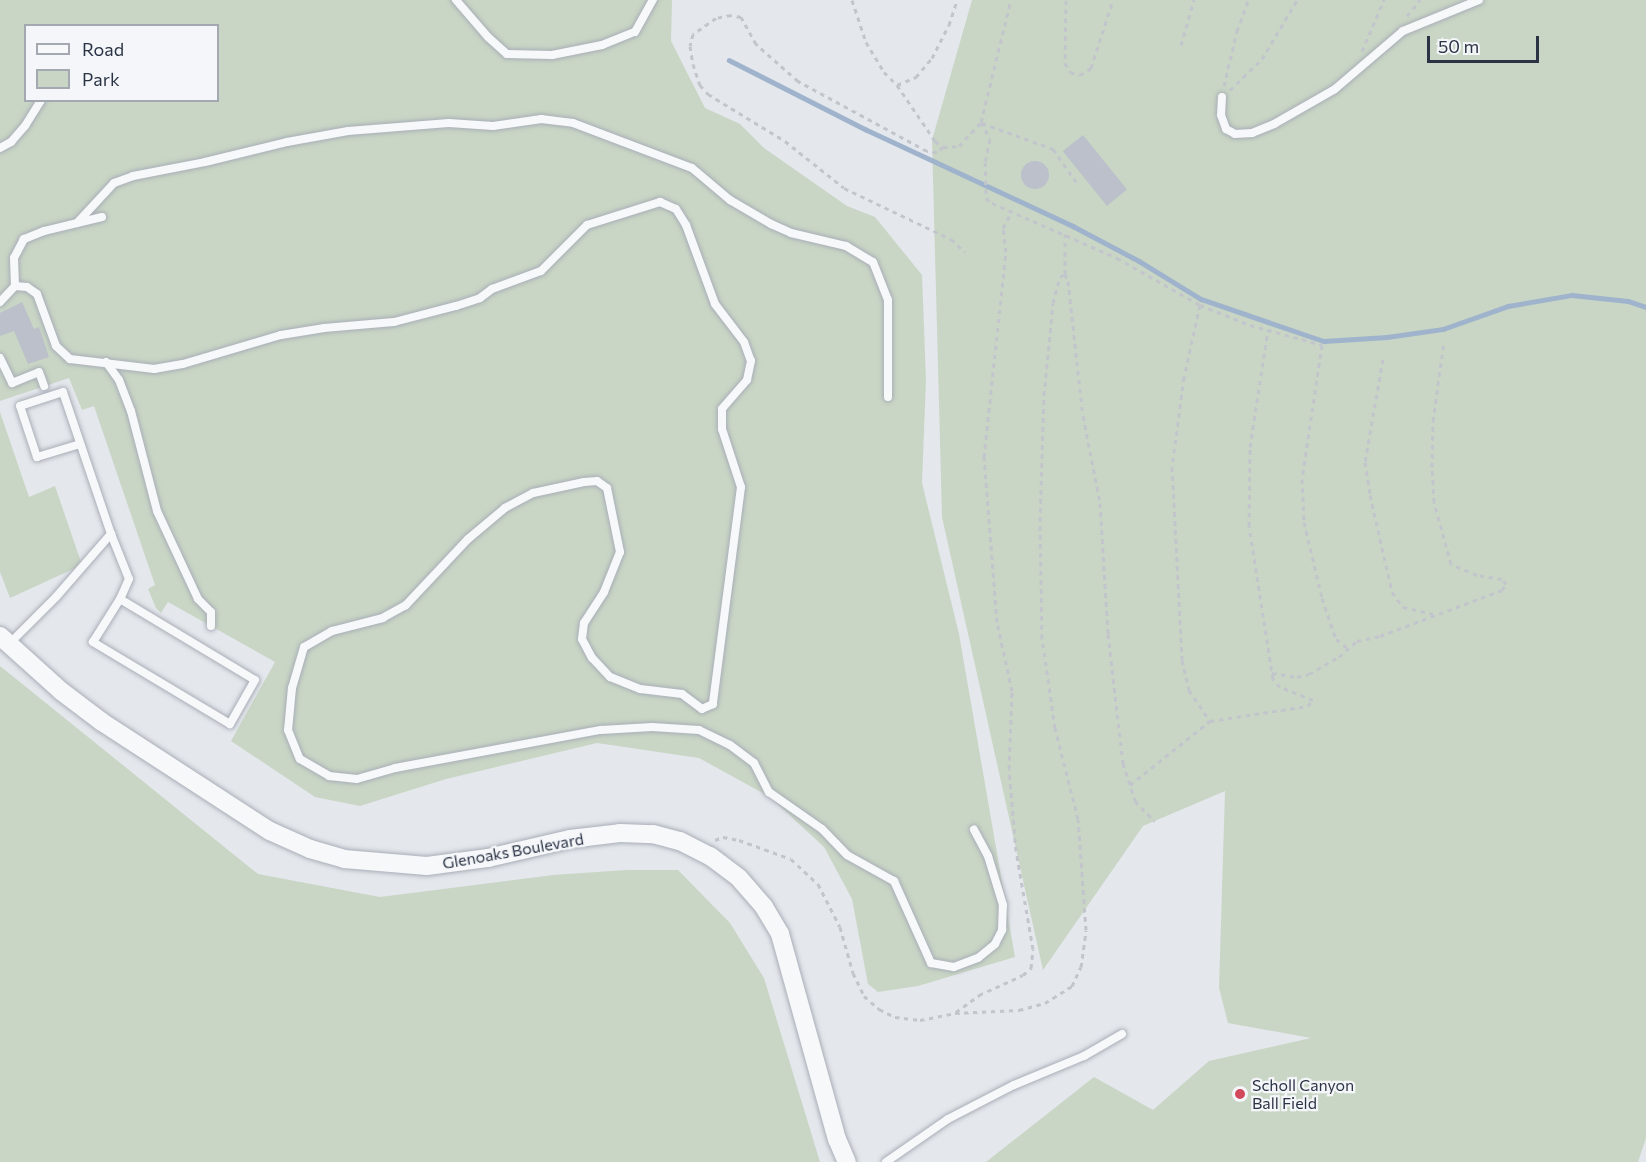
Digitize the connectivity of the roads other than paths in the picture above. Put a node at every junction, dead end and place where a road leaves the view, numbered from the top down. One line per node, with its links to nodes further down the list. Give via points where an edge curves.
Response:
1 (456, 0): 2 (lane, via 507,54 552,54 602,45 635,32)
2 (652, 0)
3 (1479, 0): 4 (lane, via 1403,31 1307,106 1252,133 1235,134 1226,129 1221,115)
4 (1222, 97)
5 (39, 102): 6 (lane, via 25,126)
6 (0, 148)
7 (102, 217): 8 (lane)
8 (77, 223): 9 (lane, via 24,239 14,258); 14 (lane, via 102,194 123,179 287,142 348,131 449,123 494,126 541,119 573,123 692,168 730,200 771,224 791,234 846,246 873,262 888,300)
9 (15, 286): 10 (lane); 12 (lane, via 27,287 37,294 56,346 70,359)
10 (0, 302)
11 (0, 358): 13 (lane, via 12,383 39,372)
12 (106, 362): 18 (lane, via 119,380 130,411 157,511 198,599 211,612); 20 (lane, via 154,369 281,335 394,322 456,306 541,271 587,225 660,202 676,209 686,225 715,304 744,342 751,361 747,380 722,409 722,429 741,487 713,704 702,709 682,694 640,689 610,677 592,658 582,639 584,623 604,592 620,552 607,488 597,481 584,482 533,493 505,508 468,539 406,605 383,618 332,631 304,647 292,688 288,730 300,759 330,776 357,779 395,768 601,730 699,730 754,762 769,792 822,829 847,855 894,881 931,963 954,967 978,958 995,944 1002,930 1003,905 988,856)
13 (44, 386)
14 (888, 397)
15 (80, 444): 15 (lane, via 63,392 20,406 37,457); 16 (lane)
16 (111, 534): 17 (lane, via 129,579); 19 (lane, via 56,597)
17 (120, 599): 17 (lane, via 255,680 230,724 93,642)
18 (212, 626)
19 (4, 641): 22 (street, Glenoaks Boulevard, via 102,722 270,831 310,849 344,859 427,866 620,833 653,834 710,855 740,878 780,934 837,1139)
20 (974, 830)
21 (1122, 1034): 23 (lane, via 1084,1056 948,1119)
22 (847, 1162)
23 (886, 1162)

